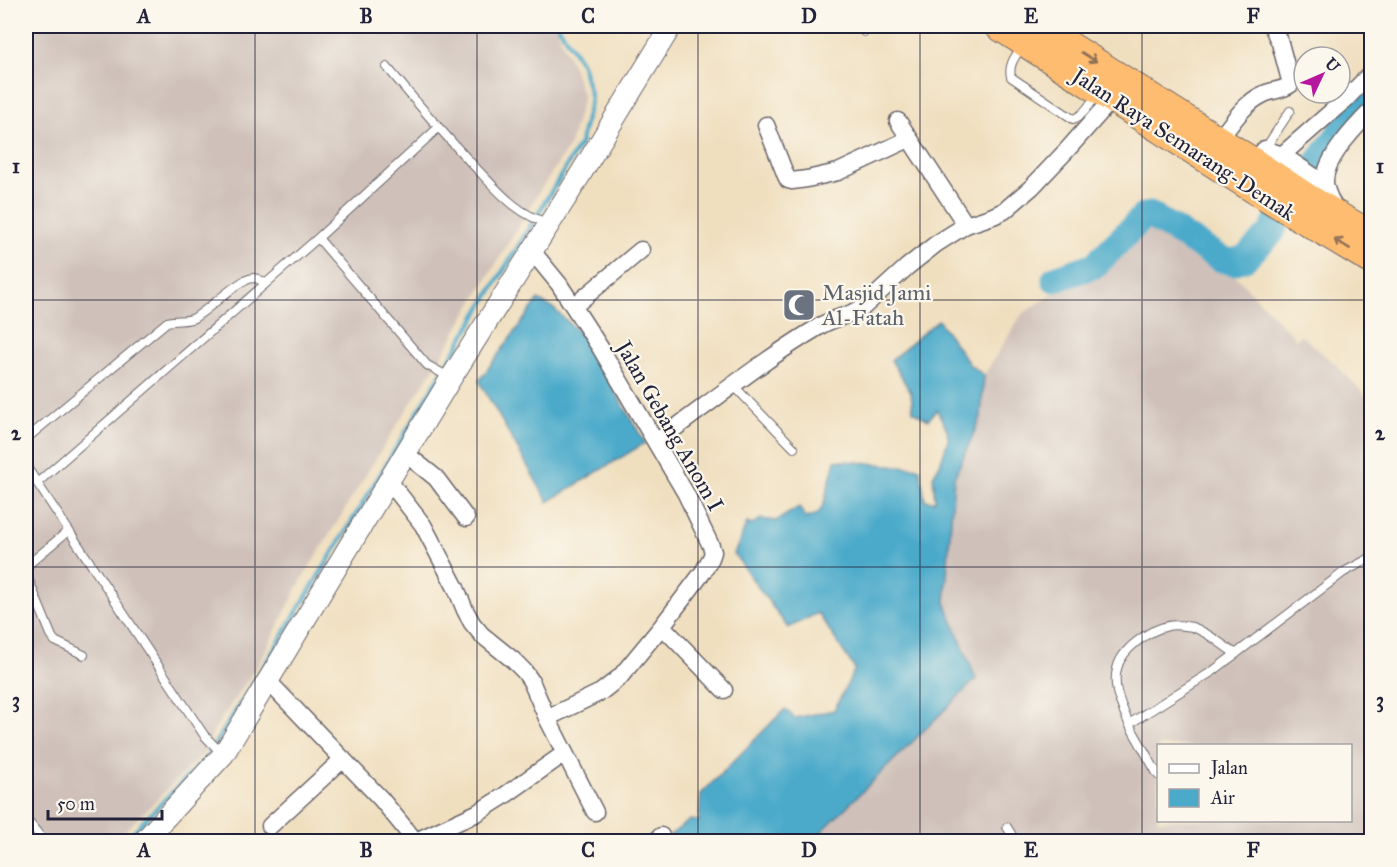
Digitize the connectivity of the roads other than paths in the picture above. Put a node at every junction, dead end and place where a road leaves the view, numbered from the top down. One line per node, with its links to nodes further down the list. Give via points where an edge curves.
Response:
1 (671, 26): 18 (street, via 569,193)
2 (998, 26): 4 (highway, Jalan Raya Semarang-Demak)
3 (1272, 26): 14 (street, via 1284,55 1290,86 1250,102)
4 (1024, 45): 7 (highway, Jalan Raya Semarang-Demak); 7 (lane, via 1010,71 1011,77 1072,118); 14 (highway, one-way to 14)
5 (387, 67): 12 (lane)
6 (1371, 72): 16 (street)
7 (1098, 100): 16 (highway, Jalan Raya Semarang-Demak); 19 (street, via 1067,150 1032,187 1004,211)
8 (1371, 110): 17 (street, via 1334,157)
9 (1290, 111): 15 (lane)
10 (898, 121): 13 (street)
11 (766, 126): 13 (street, via 786,176 792,181 838,172)
12 (438, 128): 18 (lane, via 505,198); 21 (lane)
13 (909, 139): 19 (street)
14 (1219, 140): 15 (highway)
15 (1259, 155): 16 (highway)
16 (1281, 175): 17 (highway); 24 (highway, Jalan Raya Semarang-Demak, one-way to 16, via 1313,226)
17 (1317, 187): 20 (highway, via 1337,214)
18 (545, 222): 23 (street)
19 (966, 225): 28 (street, via 924,252 862,308 822,324)
20 (1371, 236)
21 (318, 238): 25 (lane); 27 (lane, via 428,365)
22 (641, 250): 26 (street)
23 (532, 251): 26 (street, Jalan Gebang Anom I); 27 (street)
24 (1371, 261)
25 (266, 283): 29 (lane, via 250,278 191,320 167,322); 35 (lane)
26 (574, 306): 30 (street, Jalan Gebang Anom I)
27 (450, 378): 32 (street)
28 (734, 386): 30 (street); 31 (lane)
29 (26, 439)
30 (656, 442): 39 (street, Jalan Gebang Anom I, via 713,552 704,572)
31 (794, 448)
32 (406, 454): 34 (street); 36 (street, via 436,478)
33 (26, 466): 35 (lane)
34 (389, 482): 42 (street); 44 (street, via 423,525 472,623 524,671)
35 (37, 483): 37 (lane)
36 (466, 518)
37 (68, 531): 41 (lane, via 30,563 27,576 55,641); 46 (lane, via 204,735)
38 (1371, 557): 40 (lane, via 1344,572)
39 (662, 626): 43 (street); 44 (street, via 610,686)
40 (1236, 654): 45 (lane); 45 (lane, via 1190,627 1170,625 1144,636 1123,656 1117,669 1116,691)
41 (84, 655)
42 (267, 680): 46 (street); 48 (street)
43 (724, 690)
44 (548, 718): 47 (street)
45 (1129, 724): 49 (lane)
46 (220, 753): 54 (street)
47 (565, 753): 50 (street); 55 (street, via 477,813)
48 (343, 759): 52 (street); 55 (street)
49 (1157, 773)
50 (596, 812)
51 (26, 819): 56 (lane)
52 (270, 826)
53 (1007, 827): 57 (lane)
54 (154, 837)
55 (415, 841)
56 (45, 842)
57 (1016, 842)

